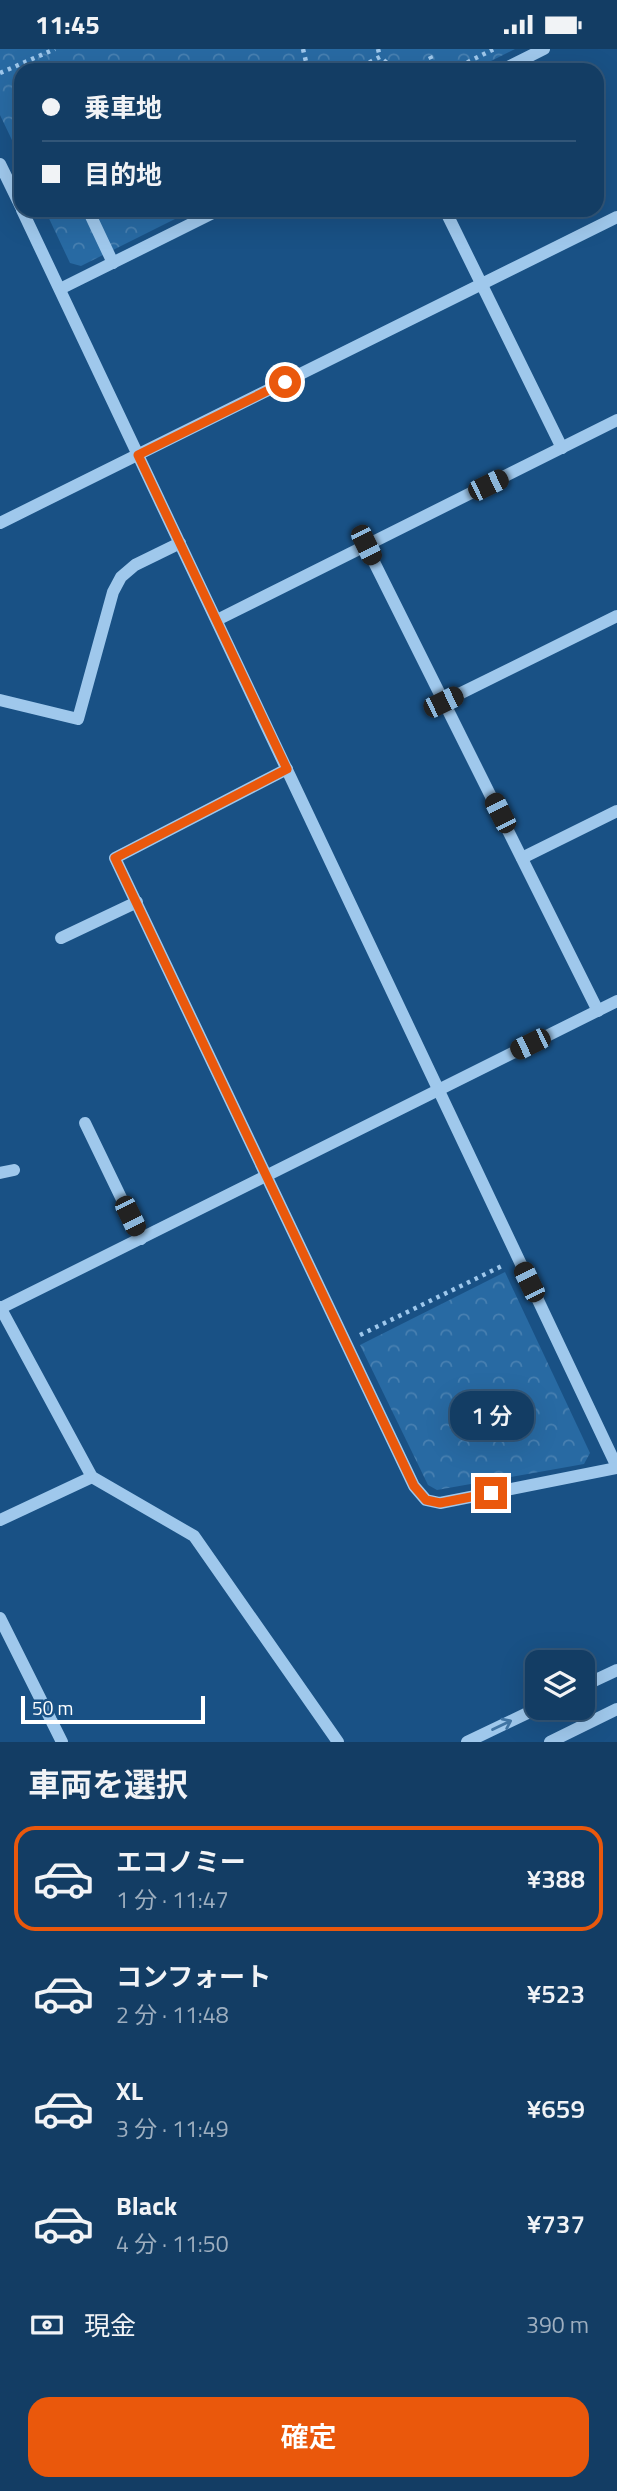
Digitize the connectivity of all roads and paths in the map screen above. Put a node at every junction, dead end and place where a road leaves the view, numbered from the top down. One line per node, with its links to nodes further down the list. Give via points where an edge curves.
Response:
1 (55, 49): 7 (path)
2 (378, 49): 6 (path)
3 (494, 49): 11 (path)
4 (544, 49): 12 (street)
5 (430, 56): 10 (path)
6 (380, 57): 8 (path); 9 (path)
7 (23, 63)
8 (368, 63)
9 (387, 63)
10 (433, 63)
11 (466, 63)
12 (516, 63)
13 (0, 164): 14 (street)
14 (14, 193)
15 (26, 217): 22 (street)
16 (91, 217): 20 (street)
17 (205, 217): 20 (street)
18 (448, 217): 21 (street)
19 (617, 217): 21 (street)
20 (113, 263): 22 (street)
21 (481, 284): 24 (street); 25 (street)
22 (60, 289): 25 (street)
23 (617, 420): 24 (street)
24 (562, 448): 28 (street)
25 (138, 455): 26 (street); 27 (street)
26 (0, 523)
27 (180, 543): 30 (street); 31 (street, via 121,577 78,719)
28 (366, 545): 30 (street); 32 (street)
29 (617, 616): 32 (street)
30 (217, 620): 33 (street)
31 (0, 700)
32 (443, 702): 35 (street)
33 (287, 769): 36 (street, via 115,858); 40 (street)
34 (617, 811): 35 (street)
35 (522, 858): 39 (street)
36 (136, 902): 37 (street); 44 (street)
37 (61, 938)
38 (617, 1001): 39 (street)
39 (598, 1010): 40 (street)
40 (438, 1089): 44 (street); 46 (street)
41 (85, 1123): 45 (street)
42 (14, 1170): 43 (street)
43 (0, 1173)
44 (267, 1175): 45 (street); 48 (street)
45 (141, 1239): 47 (street)
46 (518, 1258): 48 (path); 49 (street)
47 (0, 1307): 50 (street)
48 (347, 1342): 49 (street, via 414,1486 426,1500 440,1503)
49 (617, 1467)
50 (92, 1477): 51 (street); 58 (street, via 194,1536)
51 (0, 1520)
52 (0, 1618): 57 (street)
53 (617, 1670): 54 (street)
54 (595, 1680)
55 (617, 1709): 60 (street)
56 (525, 1714): 59 (street, one-way to 56)
57 (62, 1742)
58 (338, 1742)
59 (467, 1742)
60 (550, 1742)

